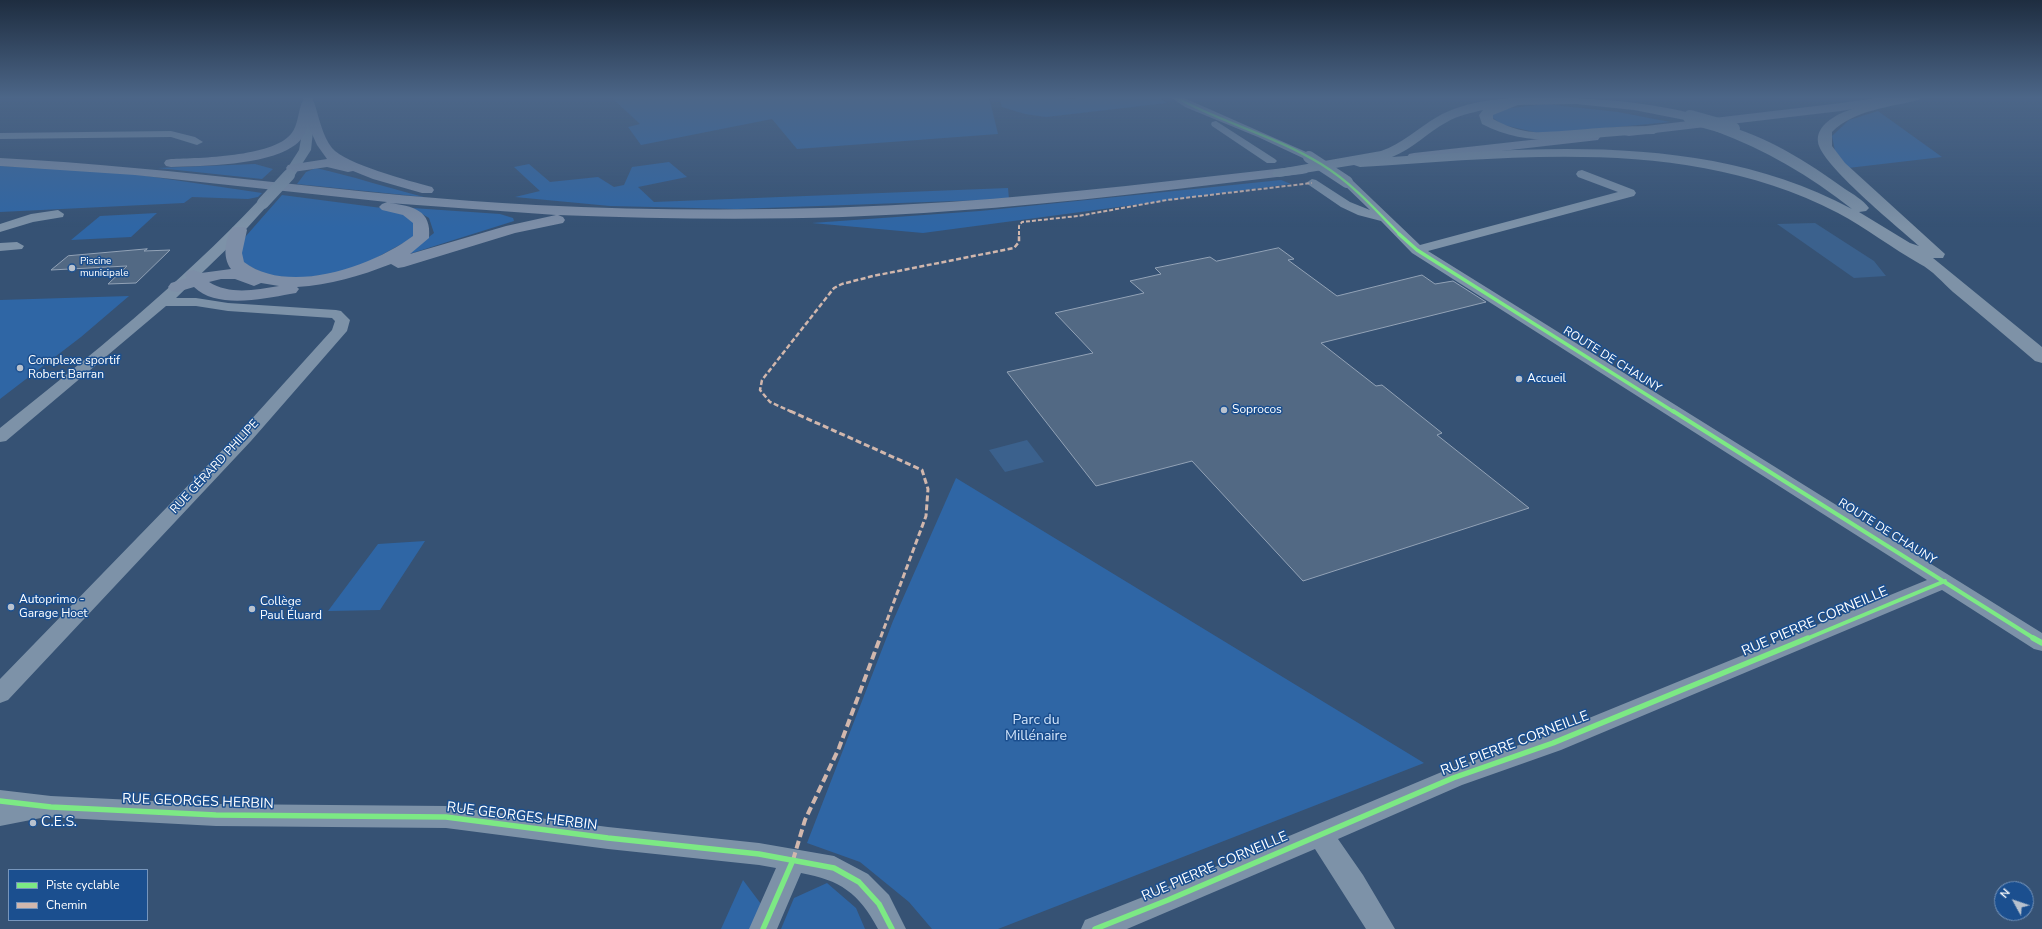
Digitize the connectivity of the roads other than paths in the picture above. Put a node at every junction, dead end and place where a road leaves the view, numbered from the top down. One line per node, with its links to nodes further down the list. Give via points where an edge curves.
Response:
1 (292, 140): 11 (main road, via 261,153)
2 (315, 140): 17 (street, via 315,150)
3 (321, 140): 19 (main road, via 333,156)
4 (1238, 140): 16 (street)
5 (1273, 140): 24 (street, ROUTE DE CHAUNY, bridge, via 1309,157 1347,182)
6 (1409, 140): 16 (highway, via 1390,152 1363,159)
7 (1562, 140): 13 (main road)
8 (1752, 140): 30 (highway, via 1816,174)
9 (1759, 140): 31 (highway, via 1784,149 1819,168)
10 (1825, 140): 31 (highway, via 1825,146 1840,166)
11 (225, 159): 14 (main road); 17 (main road, via 266,159)
12 (0, 162): 14 (main road)
13 (1360, 163): 16 (main road); 30 (highway, via 1584,152 1633,154 1688,161 1761,178 1814,196 1855,216)
14 (62, 164): 15 (main road)
15 (94, 166): 21 (main road, via 468,205); 32 (main road, via 403,210 415,215 422,222 421,238 407,250 377,265 334,277)
16 (1275, 167): 23 (main road, via 1083,195 943,207 801,213)
17 (296, 168): 19 (main road, via 332,164); 26 (street, bridge)
18 (1582, 174): 29 (street, via 1630,193)
19 (378, 176): 21 (main road, via 419,188 475,198)
20 (1312, 183): 24 (street, via 1351,209)
21 (575, 211): 23 (main road)
22 (58, 214): 25 (street, via 31,218)
23 (667, 214): 33 (main road, via 542,222 358,275 254,294 214,293)
24 (1383, 218): 29 (street, ROUTE DE CHAUNY)
25 (0, 228)
26 (239, 230): 32 (main road, via 234,260 239,266 254,275); 33 (street)
27 (17, 246): 28 (street)
28 (0, 247)
29 (1417, 250): 39 (street, ROUTE DE CHAUNY)
30 (1922, 259): 37 (highway)
31 (1963, 278): 36 (highway)
32 (282, 281): 33 (main road, via 266,283 229,274)
33 (189, 288): 34 (street, RUE GÉRARD PHILIPE); 35 (street, RUE GÉRARD PHILIPE)
34 (158, 306): 35 (street, RUE GÉRARD PHILIPE); 38 (street)
35 (228, 307): 41 (street, RUE GÉRARD PHILIPE, via 336,314 343,320 339,331 245,437)
36 (2042, 342)
37 (2042, 357)
38 (0, 437)
39 (1944, 581): 40 (street, ROUTE DE CHAUNY); 45 (street, RUE PIERRE CORNEILLE, via 1553,743 1453,778)
40 (2042, 643)
41 (0, 694)
42 (0, 800): 43 (street, RUE GEORGES HERBIN)
43 (51, 806): 44 (street, RUE GEORGES HERBIN, via 7,816); 46 (street, RUE GEORGES HERBIN, via 216,815 446,817)
44 (0, 815)
45 (1320, 834): 49 (street, RUE PIERRE CORNEILLE); 50 (street)
46 (793, 860): 47 (street); 48 (street, RUE GEORGES HERBIN, via 834,868 859,882 879,904)
47 (763, 929)
48 (892, 929)
49 (1095, 929)
50 (1381, 929)

